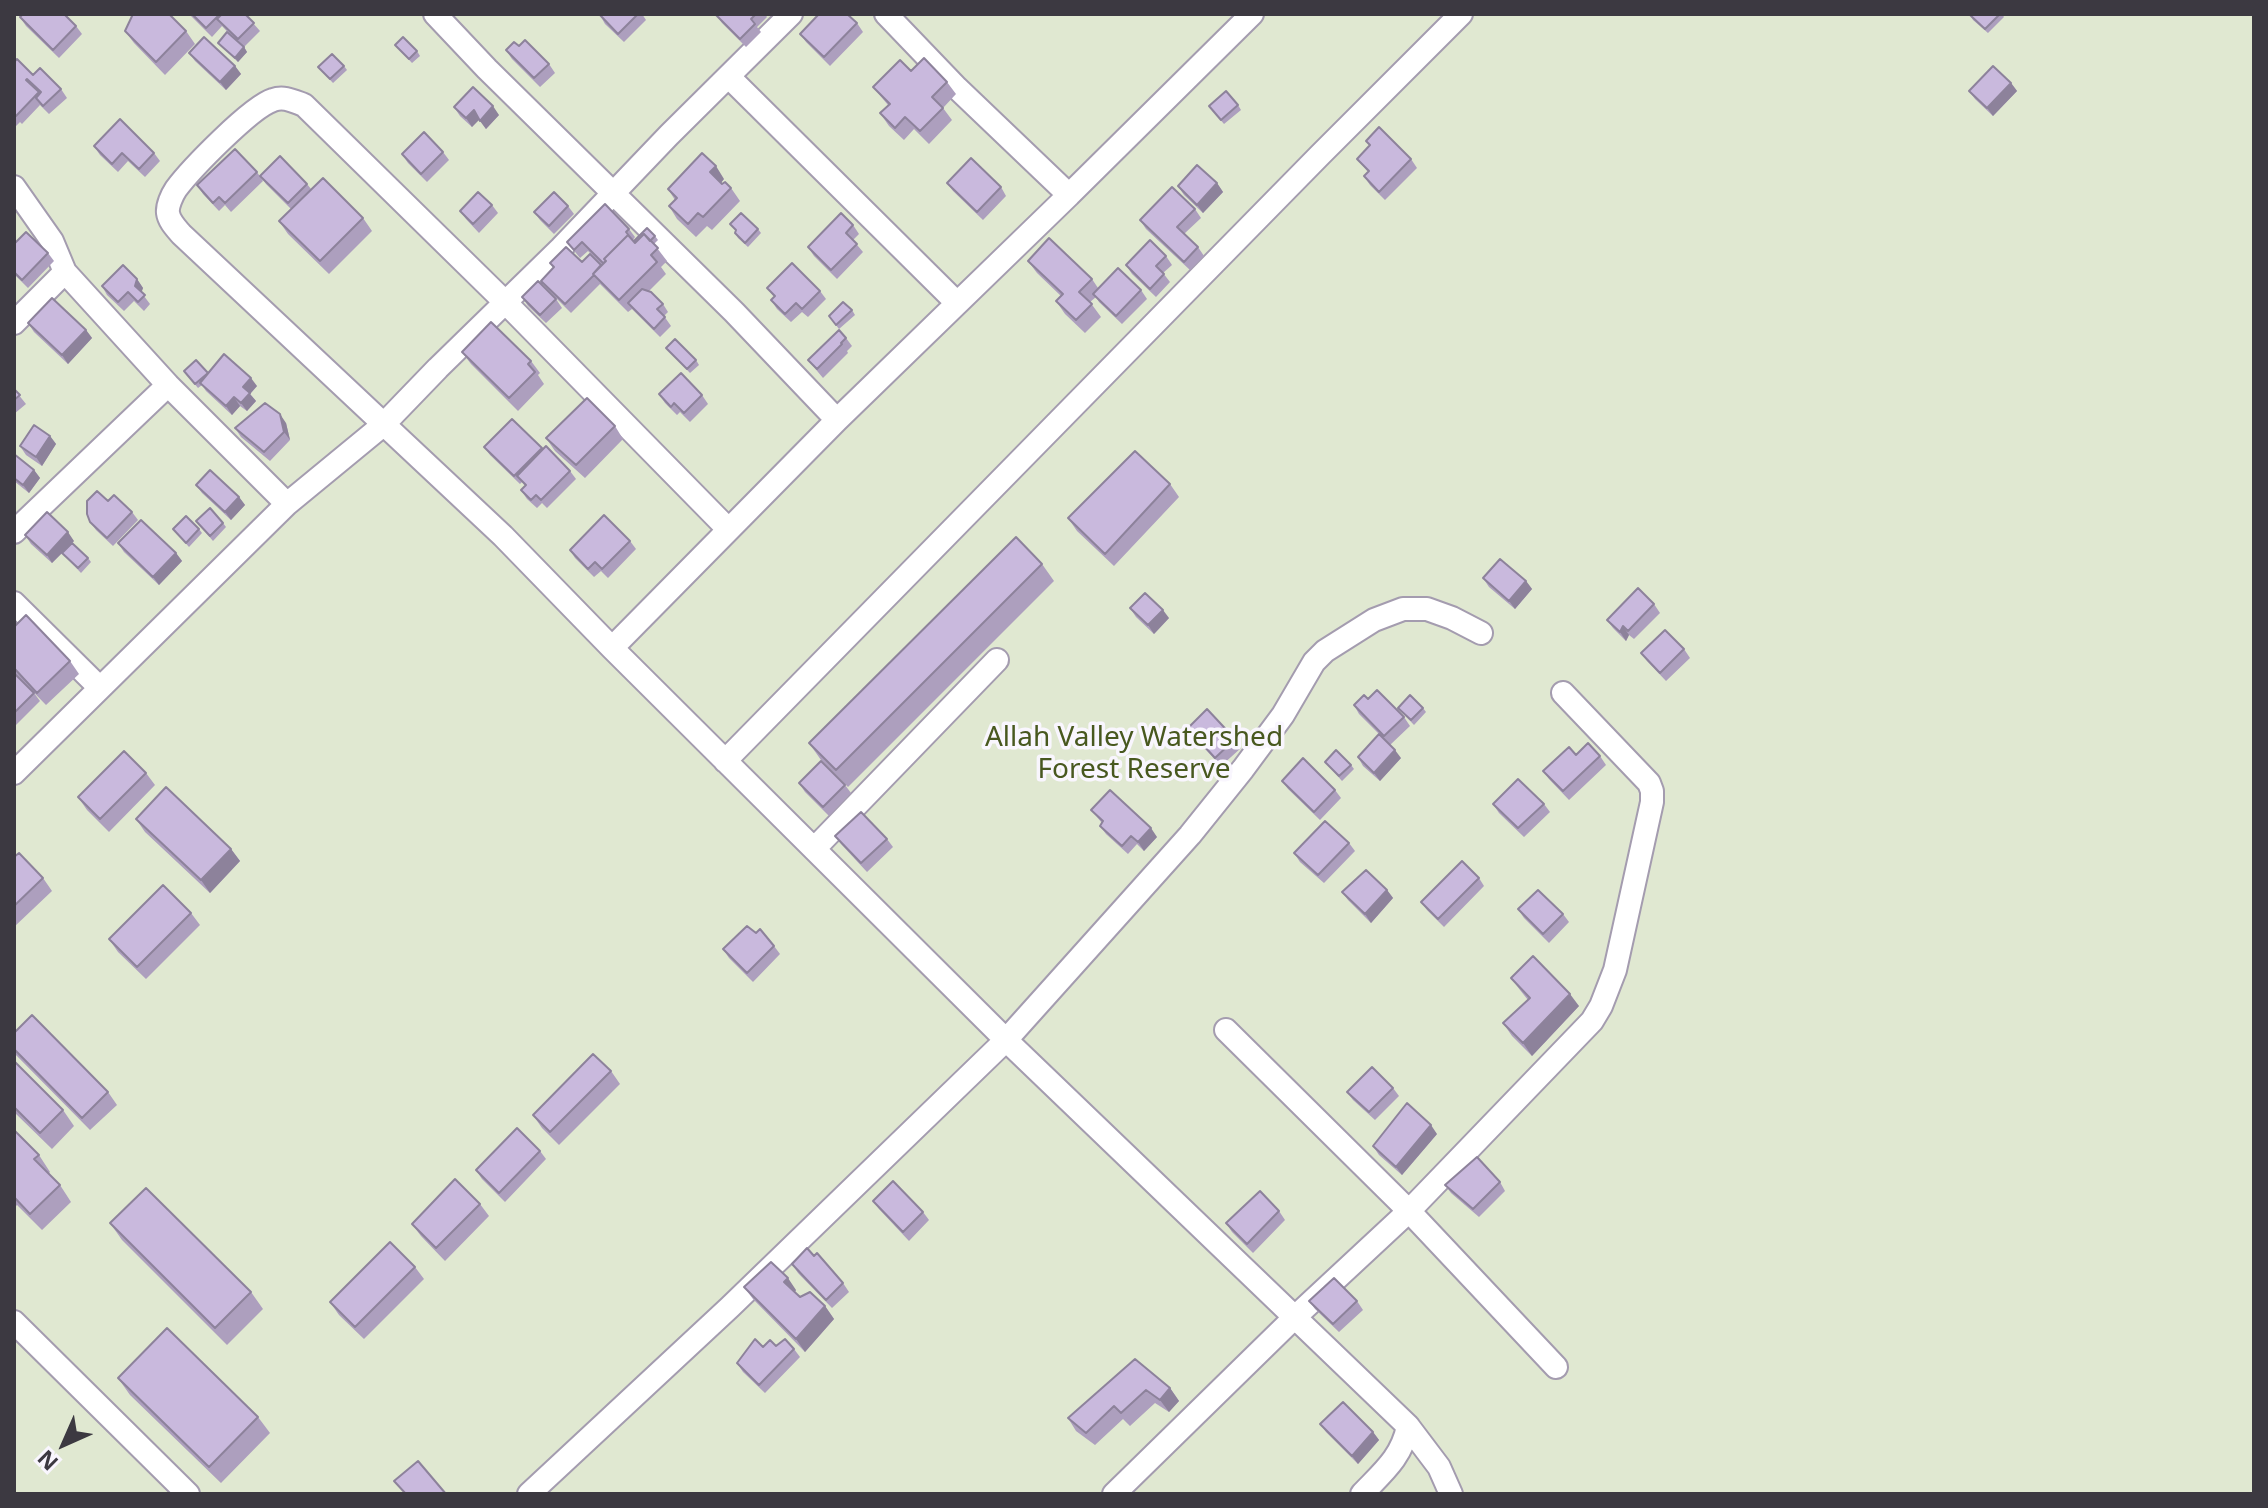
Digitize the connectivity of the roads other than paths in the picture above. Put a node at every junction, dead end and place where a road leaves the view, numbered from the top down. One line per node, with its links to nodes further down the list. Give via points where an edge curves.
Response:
1 (435, 14): 8 (street)
2 (791, 14): 6 (street)
3 (886, 14): 9 (street)
4 (1252, 14): 9 (street)
5 (1461, 14): 26 (street)
6 (729, 77): 8 (street); 12 (street)
7 (14, 187): 10 (street, via 52,241)
8 (614, 193): 11 (street); 15 (street)
9 (1069, 195): 12 (street)
10 (65, 272): 13 (street); 14 (street)
11 (506, 303): 16 (street); 16 (street, via 304,105 284,97 272,100 225,137 175,190 168,214 172,224); 18 (street)
12 (957, 303): 15 (street)
13 (14, 323)
14 (168, 385): 17 (street); 19 (street)
15 (837, 420): 18 (street)
16 (383, 425): 17 (street); 22 (street, via 503,536)
17 (287, 504): 24 (street)
18 (728, 529): 22 (street)
19 (14, 532)
20 (14, 603): 24 (street)
21 (1481, 633): 30 (street, via 1427,609 1403,609 1374,620 1325,651 1190,835)
22 (612, 648): 26 (street)
23 (997, 660): 28 (street)
24 (100, 688): 27 (street)
25 (1563, 693): 31 (street, via 1652,791 1615,970 1592,1021)
26 (725, 761): 28 (street)
27 (14, 773)
28 (814, 849): 30 (street)
29 (1226, 1030): 31 (street)
30 (1006, 1040): 32 (street); 37 (street)
31 (1409, 1211): 32 (street); 34 (street)
32 (1295, 1317): 35 (street); 38 (street)
33 (14, 1322): 36 (street)
34 (1556, 1367)
35 (1408, 1426): 39 (street, via 1395,1458); 40 (street, via 1439,1467)
36 (188, 1494)
37 (529, 1494)
38 (1114, 1494)
39 (1362, 1494)
40 (1451, 1494)

